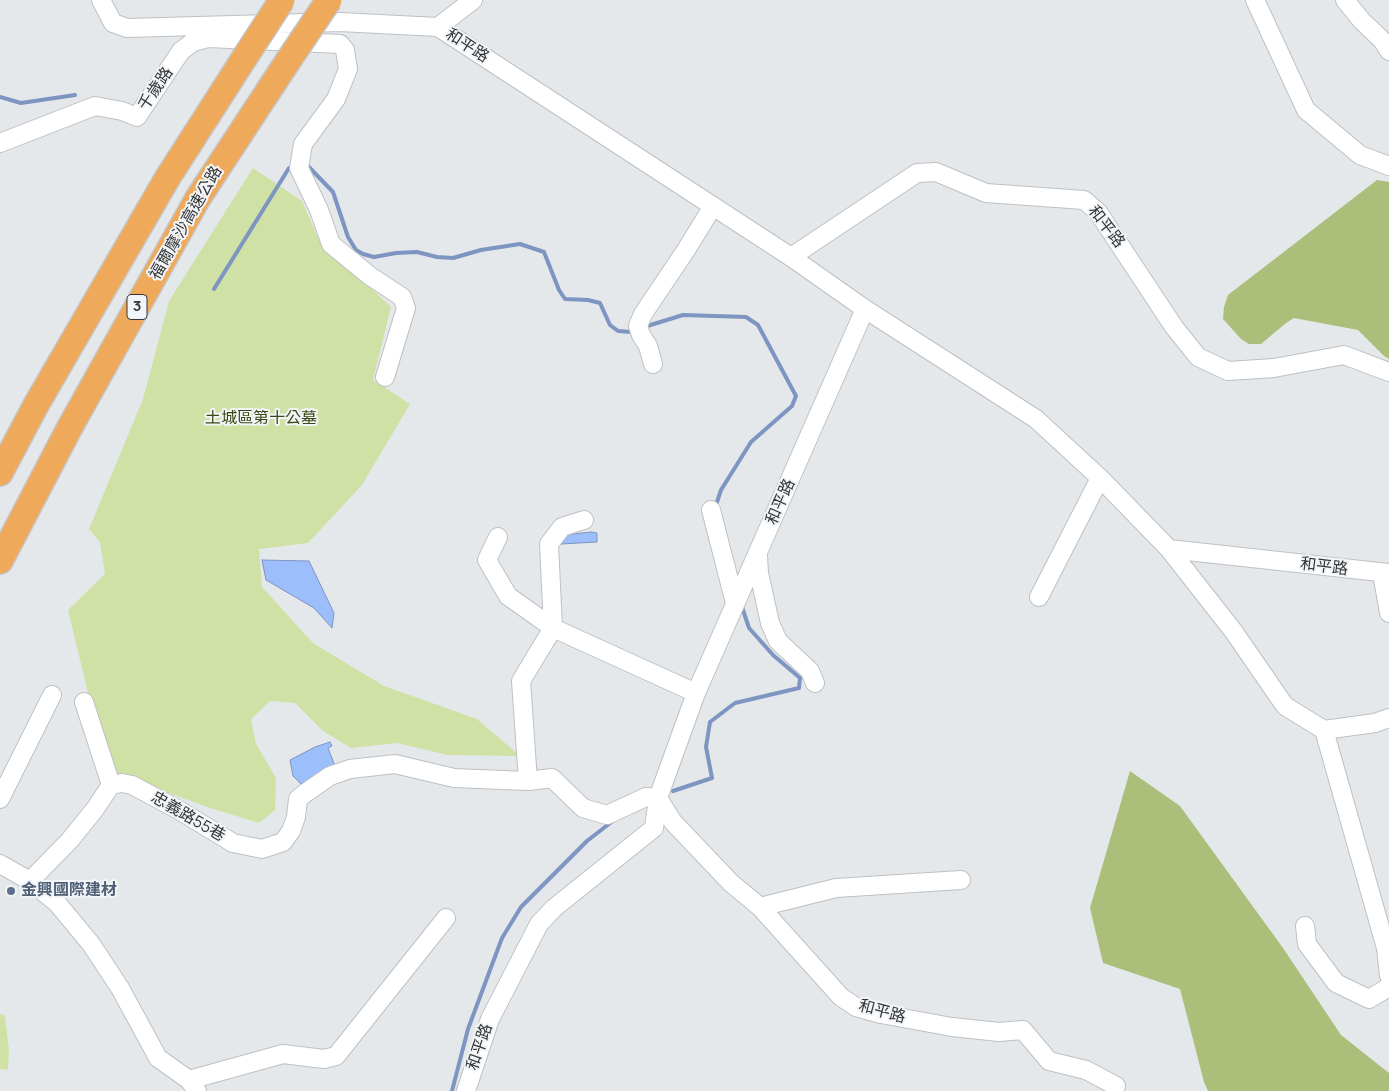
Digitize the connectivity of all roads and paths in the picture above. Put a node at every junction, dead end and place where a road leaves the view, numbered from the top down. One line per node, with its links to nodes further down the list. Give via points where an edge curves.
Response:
1 (101, 0): 8 (street, 和平路, via 113,23 127,28)
2 (282, 0): 18 (highway, 3, bridge, via 168,177)
3 (329, 0): 25 (highway, 福爾摩沙高速公路 / 3, bridge, via 198,198 70,427)
4 (473, 0): 7 (street)
5 (1255, 0): 11 (street, via 1306,110 1360,155)
6 (1344, 0): 9 (street)
7 (438, 27): 8 (street, 和平路, via 340,22); 12 (street, 和平路)
8 (209, 32): 10 (street, 千歲路, via 181,50 137,117 95,106); 17 (street, via 340,44 345,50 348,69 336,99 303,144 299,168 331,244 402,297 406,308)
9 (1389, 50)
10 (0, 142)
11 (1389, 166)
12 (713, 206): 13 (street, 和平路); 15 (street, via 638,326)
13 (791, 257): 14 (street, 和平路); 16 (street, 和平路, via 917,172 936,172 986,193 1084,200 1098,212 1174,327 1198,357 1228,371 1274,368 1344,355)
14 (865, 309): 19 (street, 和平路, via 1036,419); 24 (street, 和平路)
15 (653, 364)
16 (1389, 372)
17 (385, 377)
18 (0, 473)
19 (1100, 478): 23 (street, 和平路); 27 (street)
20 (711, 510): 28 (street)
21 (584, 520): 30 (street, via 562,527 550,544)
22 (498, 537): 30 (street, via 487,560 508,596)
23 (1169, 549): 26 (street, 和平路); 36 (street, via 1234,632 1285,706)
24 (758, 554): 28 (street, 和平路); 31 (street, via 770,623 778,641 810,671)
25 (0, 561)
26 (1386, 573): 29 (street)
27 (1039, 596)
28 (734, 603): 32 (street, 和平路)
29 (1389, 613)
30 (553, 628): 32 (street); 37 (street, via 521,681)
31 (815, 683)
32 (696, 693): 39 (street, 和平路)
33 (52, 695): 40 (street)
34 (84, 702): 38 (street)
35 (1389, 718): 36 (street)
36 (1324, 730): 47 (street, via 1386,948)
37 (528, 781): 38 (street, 忠義路55巷, via 454,778 395,764 350,769 330,776 298,799 291,831 283,842 262,849 233,843 132,785); 39 (street, 忠義路55巷, via 552,778 583,808 607,815 646,797)
38 (111, 785): 43 (street, via 70,840)
39 (658, 798): 44 (street, 和平路, via 679,829 731,884); 51 (street, 和平路, via 654,828 554,908 539,924 490,1019)
40 (0, 799)
41 (0, 864): 43 (street)
42 (961, 880): 44 (street, via 836,888)
43 (30, 881): 49 (street, via 57,903 91,944 120,988 158,1058)
44 (760, 907): 50 (street, 和平路, via 841,997 856,1007 952,1027 999,1032 1023,1030 1050,1061 1086,1070)
45 (446, 918): 49 (street, via 336,1056 324,1059 283,1054)
46 (1305, 926): 48 (street, via 1307,944 1336,983 1369,999)
47 (1389, 976)
48 (1389, 987)
49 (193, 1086)
50 (1116, 1086)
51 (466, 1091)

